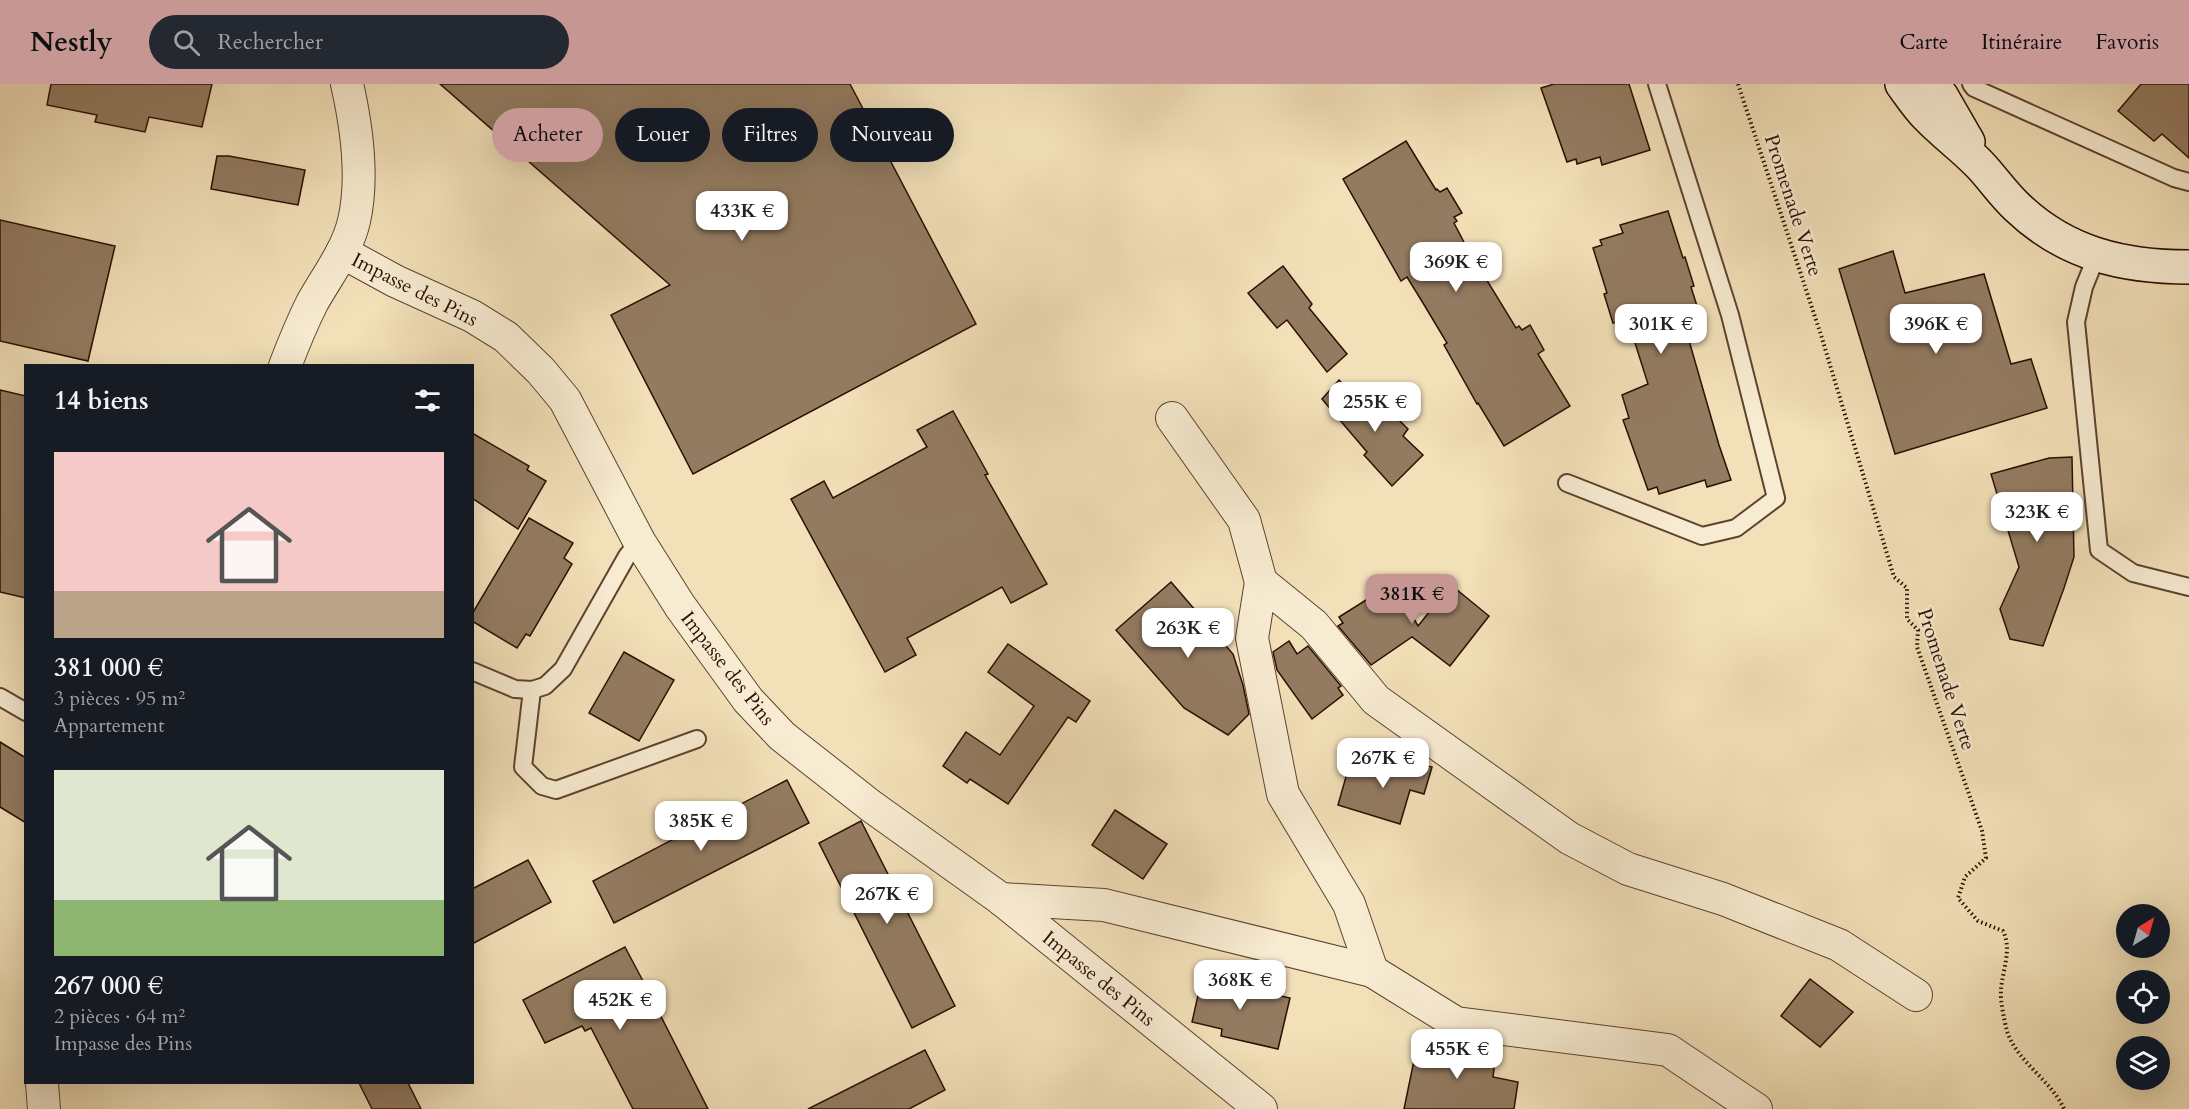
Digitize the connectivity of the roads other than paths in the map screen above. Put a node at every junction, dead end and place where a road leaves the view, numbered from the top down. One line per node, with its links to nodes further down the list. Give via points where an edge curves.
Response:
1 (347, 84): 8 (street, via 358,153 359,189 354,222)
2 (1657, 84): 13 (lane, via 1730,315 1776,498 1736,528 1702,536)
3 (1902, 84): 6 (main road, via 1926,115)
4 (1933, 84): 6 (main road)
5 (1971, 84): 7 (lane)
6 (1980, 165): 9 (main road, via 2017,207 2046,230)
7 (2189, 182)
8 (342, 252): 11 (street, via 312,304); 14 (street, Impasse des Pins, via 394,281 472,316 506,337 541,371 565,400)
9 (2097, 255): 10 (main road, via 2137,266); 16 (lane, via 2076,322 2099,550 2133,573)
10 (2189, 267)
11 (286, 364)
12 (1172, 418): 15 (street, via 1244,520)
13 (1567, 483)
14 (639, 542): 18 (lane, via 627,556 563,669 545,686); 22 (street, Impasse des Pins, via 714,656 782,736)
15 (1261, 582): 23 (street, via 1252,638 1283,794 1349,904); 24 (street, via 1314,625 1376,700 1569,838 1628,869 1723,899 1839,945)
16 (2189, 587)
17 (474, 672): 18 (lane, via 516,689)
18 (532, 690): 21 (lane, via 524,767 542,786 556,790)
19 (0, 698): 20 (lane)
20 (24, 711)
21 (697, 739)
22 (1000, 899): 23 (street, via 1104,905); 27 (street, Impasse des Pins)
23 (1372, 971): 28 (street, via 1456,1023 1668,1050)
24 (1916, 995)
25 (42, 1084): 26 (street)
26 (44, 1109)
27 (1261, 1109)
28 (1756, 1109)

